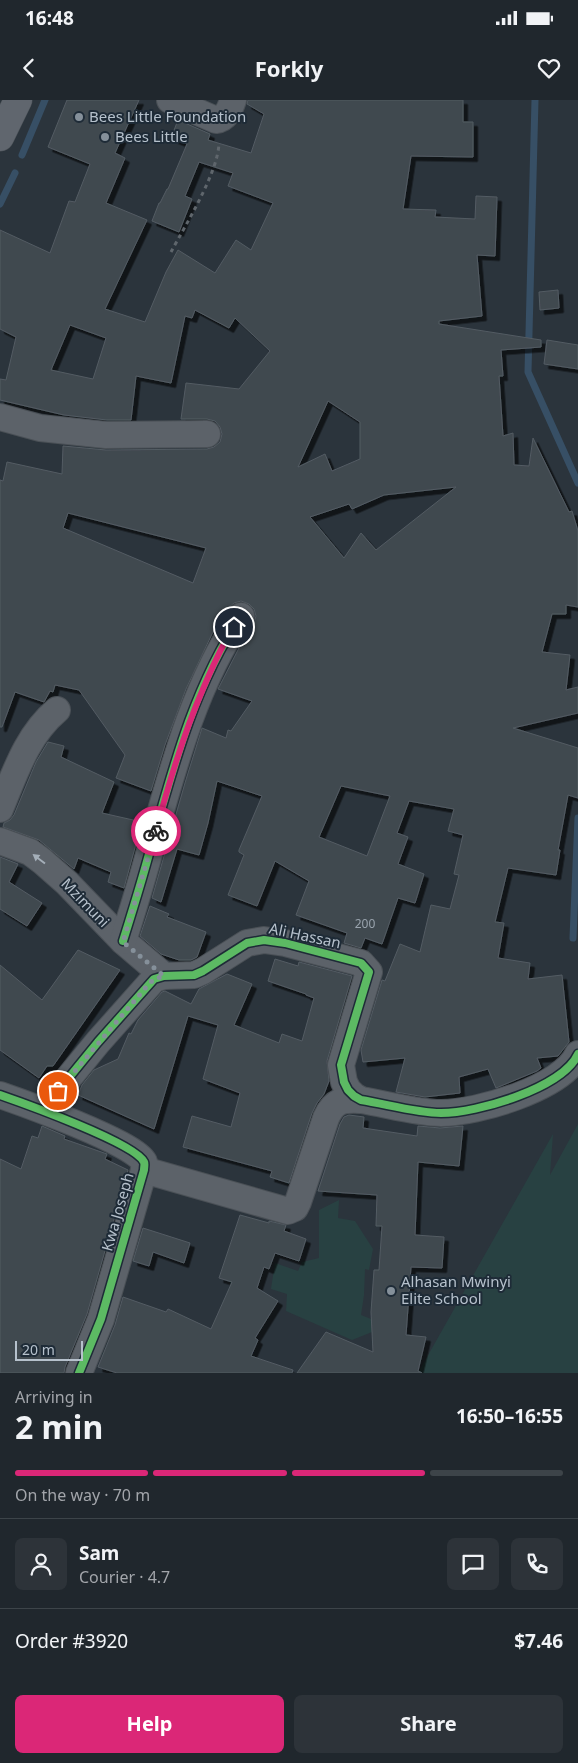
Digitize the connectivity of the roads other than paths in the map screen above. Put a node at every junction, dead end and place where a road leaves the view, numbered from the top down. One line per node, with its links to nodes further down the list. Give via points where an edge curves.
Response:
1 (18, 100): 4 (main road)
2 (170, 100): 3 (street, via 211,119)
3 (227, 110)
4 (0, 137)
5 (0, 417): 6 (street, via 40,428 106,436)
6 (207, 434)
7 (241, 616): 11 (street, via 211,668 182,740)
8 (58, 710): 9 (street, via 45,720 30,740)
9 (0, 809)
10 (0, 841): 11 (street, Mzimuni, one-way to 10, via 42,861 30,852)
11 (123, 942): 12 (street, Mzimuni)
12 (164, 976): 15 (street, Ali Hassan, via 194,975 247,943 264,940 360,963 369,972 341,1065 348,1090); 16 (street, via 147,986 58,1091)
13 (578, 1054): 15 (street, via 564,1072 548,1083 474,1109 441,1113)
14 (0, 1095): 16 (street)
15 (362, 1100): 17 (street, via 339,1102 331,1108 298,1202 288,1211)
16 (46, 1111): 17 (street, Kwa Joseph, via 128,1150 144,1162)
17 (144, 1170): 18 (street, Kwa Joseph, via 101,1319)
18 (79, 1373)

